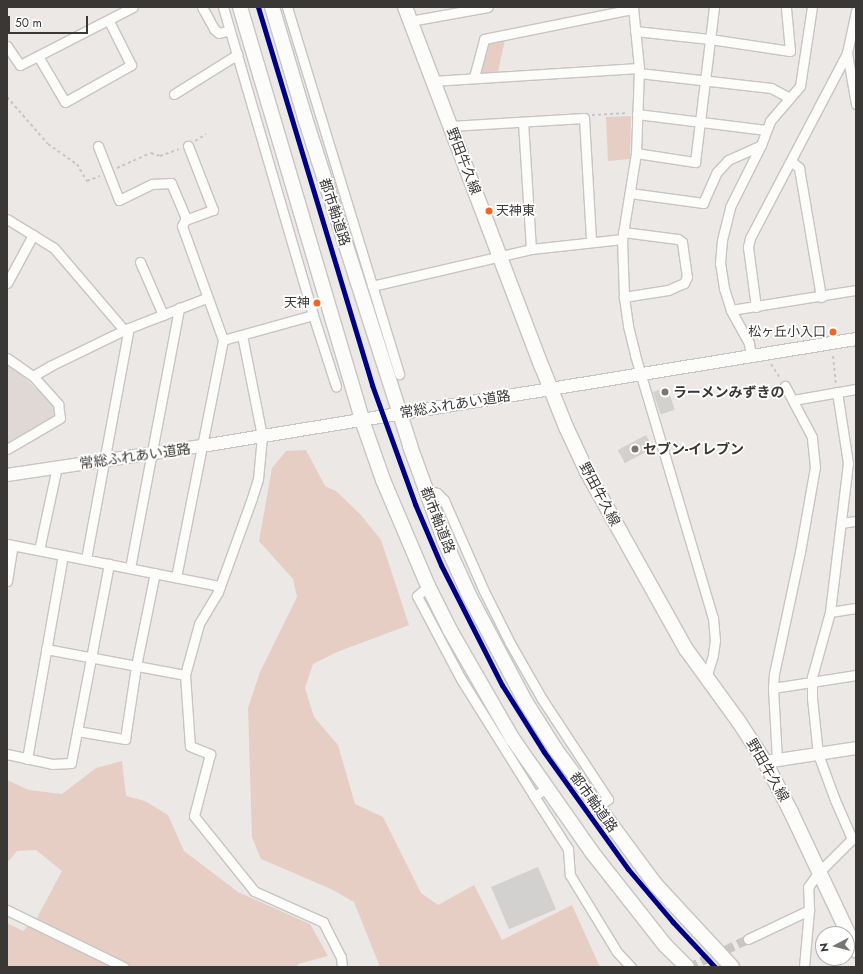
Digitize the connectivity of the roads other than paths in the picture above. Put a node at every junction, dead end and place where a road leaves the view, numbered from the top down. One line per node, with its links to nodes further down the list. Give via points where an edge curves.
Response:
1 (134, 7): 14 (street)
2 (202, 7): 16 (street, via 214,29 219,33)
3 (223, 7): 16 (street)
4 (240, 7): 66 (main road)
5 (272, 7): 41 (main road, 都市軸道路)
6 (287, 7): 41 (street)
7 (405, 7): 15 (main road, 野田牛久線)
8 (488, 7): 15 (street)
9 (714, 7): 18 (street)
10 (786, 7): 18 (street, via 790,51)
11 (812, 7): 28 (street, via 800,86)
12 (633, 8): 17 (street); 24 (street, via 484,38)
13 (856, 11): 20 (street)
14 (108, 21): 22 (street); 22 (street, via 131,65 65,102)
15 (410, 21): 26 (main road, 野田牛久線)
16 (230, 30): 21 (street)
17 (635, 31): 18 (street); 23 (street)
18 (710, 39): 25 (street)
19 (7, 46): 22 (street, via 20,65)
20 (847, 53): 29 (street); 39 (street)
21 (238, 54): 27 (street); 61 (street)
22 (38, 56)
23 (639, 70): 24 (street); 25 (street); 30 (street)
24 (474, 77): 26 (street)
25 (705, 80): 28 (street, via 771,88); 31 (street)
26 (432, 81): 33 (main road, 野田牛久線)
27 (174, 94)
28 (790, 98): 34 (street, via 770,121)
29 (856, 104)
30 (637, 114): 31 (street); 38 (street)
31 (700, 121): 34 (street); 38 (street, via 696,162)
32 (523, 122): 33 (street); 46 (street, via 584,118); 47 (street)
33 (450, 126): 48 (main road, 野田牛久線)
34 (766, 130): 35 (street)
35 (761, 145): 40 (street, via 728,160 717,172 703,203); 58 (street, via 730,207 722,240 720,263 724,288)
36 (98, 146): 43 (street, via 119,200 152,184 171,183)
37 (188, 146): 43 (street, via 213,210)
38 (636, 153): 40 (street)
39 (791, 161): 54 (street, via 799,168); 56 (street, via 750,238 748,247)
40 (630, 193): 45 (street)
41 (337, 198): 51 (street); 59 (main road, 都市軸道路)
42 (7, 219): 44 (street)
43 (185, 220): 55 (street, via 182,226)
44 (33, 235): 50 (street); 62 (street, via 54,248)
45 (623, 236): 46 (street); 53 (street); 53 (street, via 678,239 682,242 687,277 684,283 668,290)
46 (591, 242): 47 (street)
47 (531, 249): 48 (street)
48 (500, 255): 51 (street); 75 (main road, 野田牛久線)
49 (140, 262): 60 (street)
50 (7, 283)
51 (372, 286): 59 (street)
52 (856, 290): 54 (street)
53 (624, 297): 71 (street, via 628,326)
54 (821, 297): 56 (street)
55 (206, 298): 57 (street); 65 (street)
56 (756, 307): 58 (street)
57 (180, 308): 60 (street); 84 (street)
58 (732, 310): 68 (street, via 749,344)
59 (374, 313): 70 (street); 79 (main road, 都市軸道路)
60 (163, 315): 62 (street)
61 (313, 315): 63 (street); 67 (street)
62 (126, 329): 72 (street); 85 (street)
63 (242, 335): 65 (street); 81 (street)
64 (856, 339): 68 (street, 常総ふれあい道路)
65 (223, 340): 82 (street)
66 (338, 340): 67 (street); 80 (main road)
67 (323, 344): 73 (street)
68 (751, 357): 71 (street, 常総ふれあい道路)
69 (7, 358): 72 (street)
70 (399, 374)
71 (642, 374): 75 (street, 常総ふれあい道路); 108 (street, via 713,618 715,640)
72 (33, 376): 83 (street, via 58,404 60,418)
73 (336, 386)
74 (785, 386): 78 (street)
75 (551, 389): 79 (street, 常総ふれあい道路); 108 (main road, 野田牛久線, via 587,472 664,612)
76 (856, 389): 77 (street)
77 (837, 392): 78 (street); 89 (street, via 848,463)
78 (793, 400): 110 (street, via 812,437 815,467)
79 (400, 413): 80 (street, 常総ふれあい道路); 129 (main road, 都市軸道路, via 445,542 498,653 525,701 556,750 655,884)
80 (362, 420): 81 (street, 常総ふれあい道路); 100 (main road, via 383,480)
81 (262, 436): 82 (street, 常総ふれあい道路); 99 (street, via 258,479)
82 (202, 446): 84 (street, 常総ふれあい道路); 97 (street)
83 (7, 449)
84 (152, 454): 85 (street, 常総ふれあい道路); 95 (street)
85 (104, 461): 86 (street, 常総ふれあい道路); 93 (street)
86 (56, 467): 87 (street, 常総ふれあい道路); 91 (street)
87 (7, 475)
88 (856, 520): 89 (street)
89 (841, 523): 102 (street)
90 (10, 545): 91 (street); 98 (street)
91 (39, 550): 92 (street)
92 (63, 555): 93 (street); 103 (street)
93 (86, 559): 94 (street)
94 (108, 564): 95 (street); 104 (street)
95 (130, 568): 96 (street)
96 (155, 573): 97 (street); 105 (street)
97 (176, 577): 99 (street)
98 (7, 580)
99 (220, 586): 106 (street, via 200,624)
100 (428, 586): 117 (main road, via 450,630 512,738); 118 (street, via 417,596 461,679)
101 (856, 608): 102 (street)
102 (830, 612): 109 (street)
103 (46, 649): 104 (street); 115 (street)
104 (91, 658): 105 (street); 111 (street)
105 (136, 666): 106 (street); 111 (street, via 125,739)
106 (185, 675): 126 (street, via 190,746 210,754 194,816 254,891 322,922 341,957)
107 (856, 675): 109 (street)
108 (706, 678): 116 (main road, 野田牛久線)
109 (812, 682): 110 (street); 114 (street)
110 (773, 688): 116 (street)
111 (77, 730): 115 (street, via 71,763 52,764)
112 (856, 748): 114 (street)
113 (7, 754): 115 (street)
114 (818, 754): 116 (street); 119 (street, via 835,800)
115 (27, 759)
116 (771, 761): 120 (main road, 野田牛久線)
117 (547, 788): 118 (street); 128 (main road, via 591,851 665,945)
118 (534, 796): 127 (street, via 568,849 570,875 617,952)
119 (854, 839): 120 (street)
120 (819, 872): 122 (street, via 808,887); 124 (main road, 野田牛久線)
121 (7, 910): 125 (street)
122 (809, 910): 123 (street); 130 (street)
123 (748, 939)
124 (856, 950)
125 (124, 967)
126 (342, 967)
127 (631, 967)
128 (687, 967)
129 (732, 967)
130 (804, 967)

